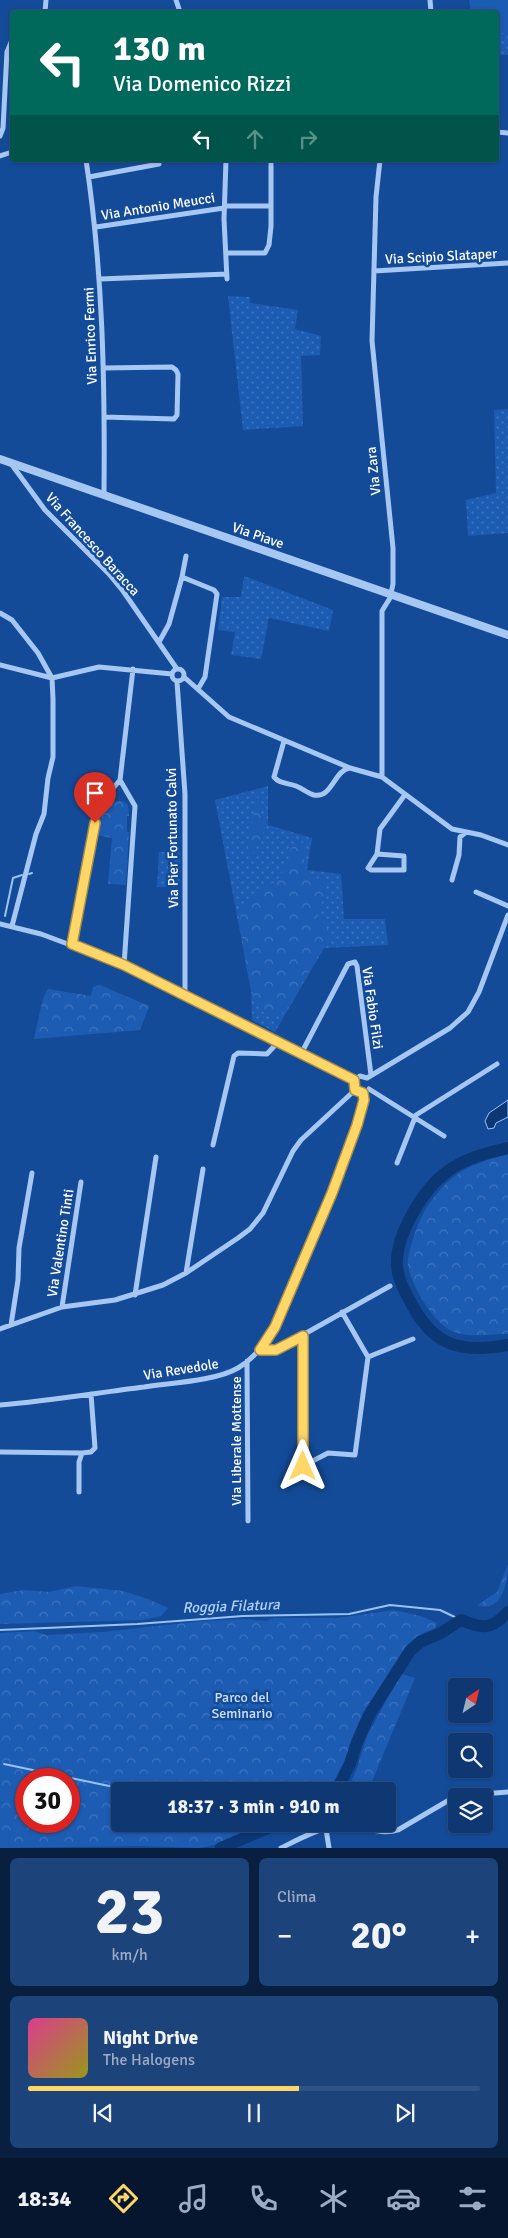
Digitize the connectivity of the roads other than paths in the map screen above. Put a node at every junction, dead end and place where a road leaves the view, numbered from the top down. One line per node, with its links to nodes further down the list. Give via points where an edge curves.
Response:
1 (10, 45): 2 (street)
2 (0, 136)
3 (86, 162): 8 (street, Via Enrico Fermi)
4 (226, 162): 10 (street)
5 (271, 162): 9 (street)
6 (380, 162): 14 (street, Via Zara)
7 (159, 164): 8 (street)
8 (89, 177): 11 (street, Via Enrico Fermi)
9 (269, 206): 10 (street, Via Antonio Meucci); 12 (street, via 269,246 265,253)
10 (224, 207): 11 (street, Via Antonio Meucci); 12 (street)
11 (96, 227): 15 (street, Via Enrico Fermi)
12 (227, 253): 15 (street, via 227,277)
13 (508, 263): 14 (street, Via Scipio Slataper)
14 (374, 271): 22 (street, Via Zara, via 372,341 393,548)
15 (100, 280): 16 (street, Via Enrico Fermi)
16 (103, 368): 17 (street, Via Enrico Fermi); 17 (street, via 172,367 178,374 177,415 174,419)
17 (104, 417): 19 (street, Via Enrico Fermi)
18 (4, 460): 19 (street, Via Piave); 25 (street, Via Francesco Baracca, via 19,473 60,526 109,574)
19 (104, 495): 22 (street, Via Piave)
20 (186, 556): 21 (street)
21 (182, 576): 25 (street, via 169,624); 33 (street, via 218,594 205,677)
22 (391, 595): 24 (street, Via Piave); 36 (street, Via Zara, via 382,613)
23 (0, 613): 31 (street, via 25,634)
24 (508, 635)
25 (159, 642): 28 (street, Via Francesco Baracca)
26 (0, 665): 31 (street)
27 (133, 669): 29 (street); 31 (street, via 99,667); 37 (street)
28 (177, 669): 29 (street); 30 (street, via 183,671)
29 (172, 674): 32 (street)
30 (184, 677): 32 (street); 33 (street)
31 (52, 678): 47 (street, via 53,757 44,814)
32 (177, 682): 50 (street, Via Pier Fortunato Calvi, via 185,794)
33 (198, 689): 34 (street, via 229,717)
34 (284, 741): 35 (street); 35 (street, via 275,775 277,781 320,795 328,790 343,770)
35 (350, 768): 36 (street)
36 (382, 777): 38 (street)
37 (120, 780): 48 (street, via 98,806); 49 (street, via 135,806)
38 (404, 796): 39 (street, via 446,825); 41 (street, via 380,829)
39 (465, 832): 40 (street, via 481,834); 42 (street, via 460,837)
40 (508, 845)
41 (377, 854): 41 (street, via 369,865 371,870 404,870 404,856)
42 (452, 880)
43 (476, 892): 44 (street)
44 (508, 906)
45 (508, 915): 54 (street, via 479,992 468,1012 450,1028)
46 (0, 924): 47 (street)
47 (12, 926): 48 (street)
48 (72, 944): 49 (street)
49 (124, 965): 50 (street)
50 (186, 995): 51 (street)
51 (278, 1042): 52 (street); 61 (street, via 267,1054 238,1053 234,1056)
52 (301, 1054): 54 (street, Via Fabio Filzi, via 348,964 354,962); 55 (street)
53 (497, 1064): 59 (street)
54 (369, 1076): 55 (street); 56 (street)
55 (354, 1080): 57 (street)
56 (369, 1089): 58 (street); 59 (street)
57 (355, 1090): 58 (street); 67 (street, via 301,1140 263,1213 250,1229)
58 (363, 1093): 76 (street, Via Revedole, via 357,1125 332,1193 275,1327)
59 (415, 1117): 60 (street); 63 (street)
60 (444, 1136)
61 (213, 1145)
62 (156, 1157): 69 (street)
63 (397, 1163)
64 (203, 1169): 67 (street)
65 (32, 1173): 72 (street, via 19,1248)
66 (81, 1182): 70 (street, Via Valentino Tinti)
67 (186, 1273): 69 (street)
68 (390, 1286): 71 (street)
69 (134, 1295): 70 (street)
70 (62, 1307): 72 (street)
71 (342, 1312): 74 (street); 77 (street)
72 (11, 1325): 73 (street)
73 (0, 1329)
74 (303, 1336): 76 (street, via 276,1350); 77 (street, via 303,1466 328,1453 355,1456)
75 (413, 1339): 77 (street)
76 (260, 1350): 78 (street, Via Revedole)
77 (368, 1357)
78 (247, 1361): 79 (street, Via Revedole, via 228,1373); 84 (street, Via Liberale Mottense)
79 (91, 1394): 80 (street, Via Revedole); 82 (street, via 95,1448)
80 (0, 1405)
81 (0, 1452): 82 (street)
82 (82, 1453): 83 (street)
83 (79, 1492)
84 (248, 1522)
85 (508, 1792): 86 (street)
86 (493, 1793)
87 (448, 1801): 88 (street)
88 (396, 1829)
89 (321, 1832): 91 (street)
90 (326, 1832): 92 (street)
91 (281, 1848)
92 (329, 1848)

